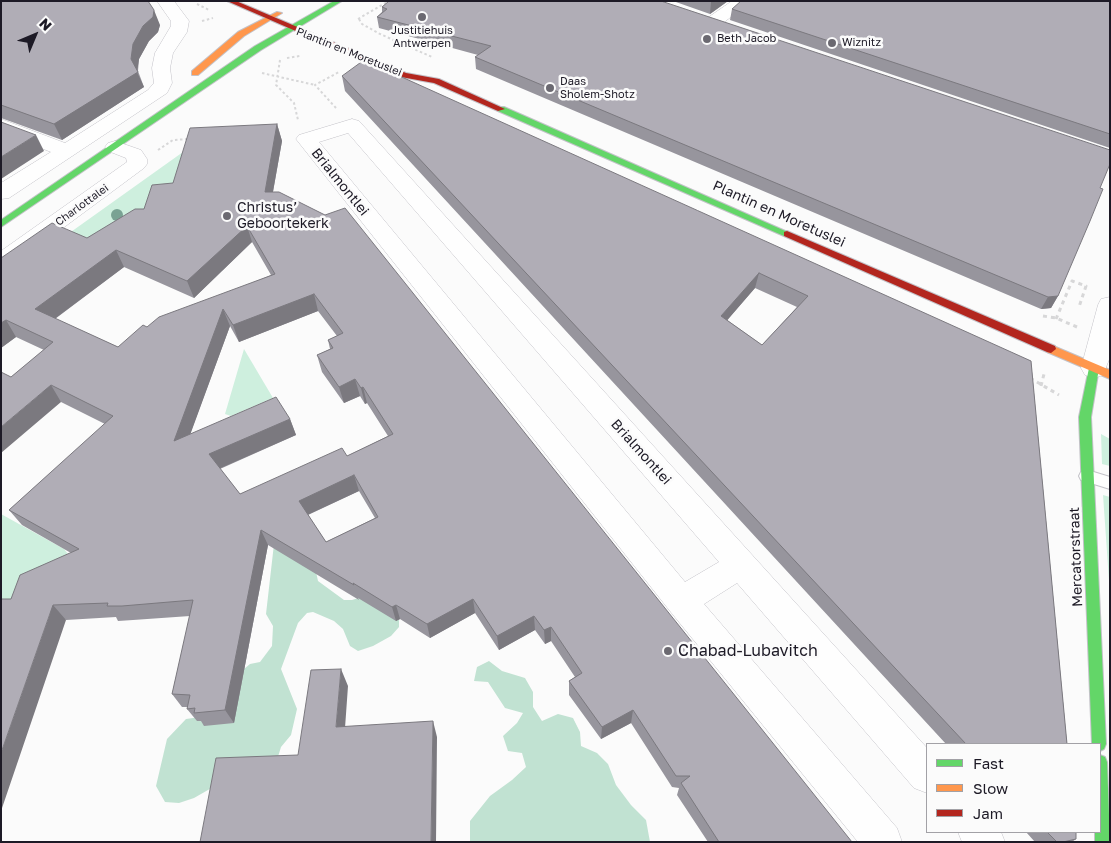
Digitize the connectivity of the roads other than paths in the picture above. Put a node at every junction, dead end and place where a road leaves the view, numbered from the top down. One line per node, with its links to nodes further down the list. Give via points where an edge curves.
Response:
1 (165, 1): 14 (street, via 180,21 180,26 162,59 163,83 155,94)
2 (230, 1): 8 (main road, Plantin en Moretuslei)
3 (275, 1): 6 (main road, Plantin en Moretuslei)
4 (339, 1): 7 (main road)
5 (743, 1): 11 (street, via 705,21)
6 (293, 9): 7 (main road, Plantin en Moretuslei); 8 (main road)
7 (310, 17): 9 (main road, Plantin en Moretuslei); 10 (main road)
8 (268, 19): 10 (main road, Plantin en Moretuslei); 16 (main road, via 242,34 195,73 177,98)
9 (327, 24)
10 (291, 28): 13 (main road, Plantin en Moretuslei, via 404,75); 16 (main road)
11 (730, 29)
12 (419, 64): 13 (main road, Plantin en Moretuslei)
13 (436, 81): 23 (main road, Plantin en Moretuslei)
14 (112, 122): 16 (street); 18 (street)
15 (1, 125): 18 (street)
16 (147, 125): 17 (main road)
17 (115, 147): 20 (main road); 21 (street, Charlottalei, via 134,154 137,164)
18 (66, 151): 19 (street)
19 (1, 193)
20 (1, 224)
21 (1, 263)
22 (1110, 305): 23 (street)
23 (1102, 372): 24 (main road, Mercatorstraat, via 1085,416)
24 (1087, 476): 25 (lane); 28 (main road, Mercatorstraat)
25 (1110, 483)
26 (741, 565): 27 (street); 27 (street, Brialmontlei, via 352,125 306,139); 29 (street, Brialmontlei)
27 (680, 601): 31 (street, Brialmontlei)
28 (1099, 743)
29 (926, 774)
30 (1101, 789): 32 (main road)
31 (883, 842)
32 (1103, 842)

